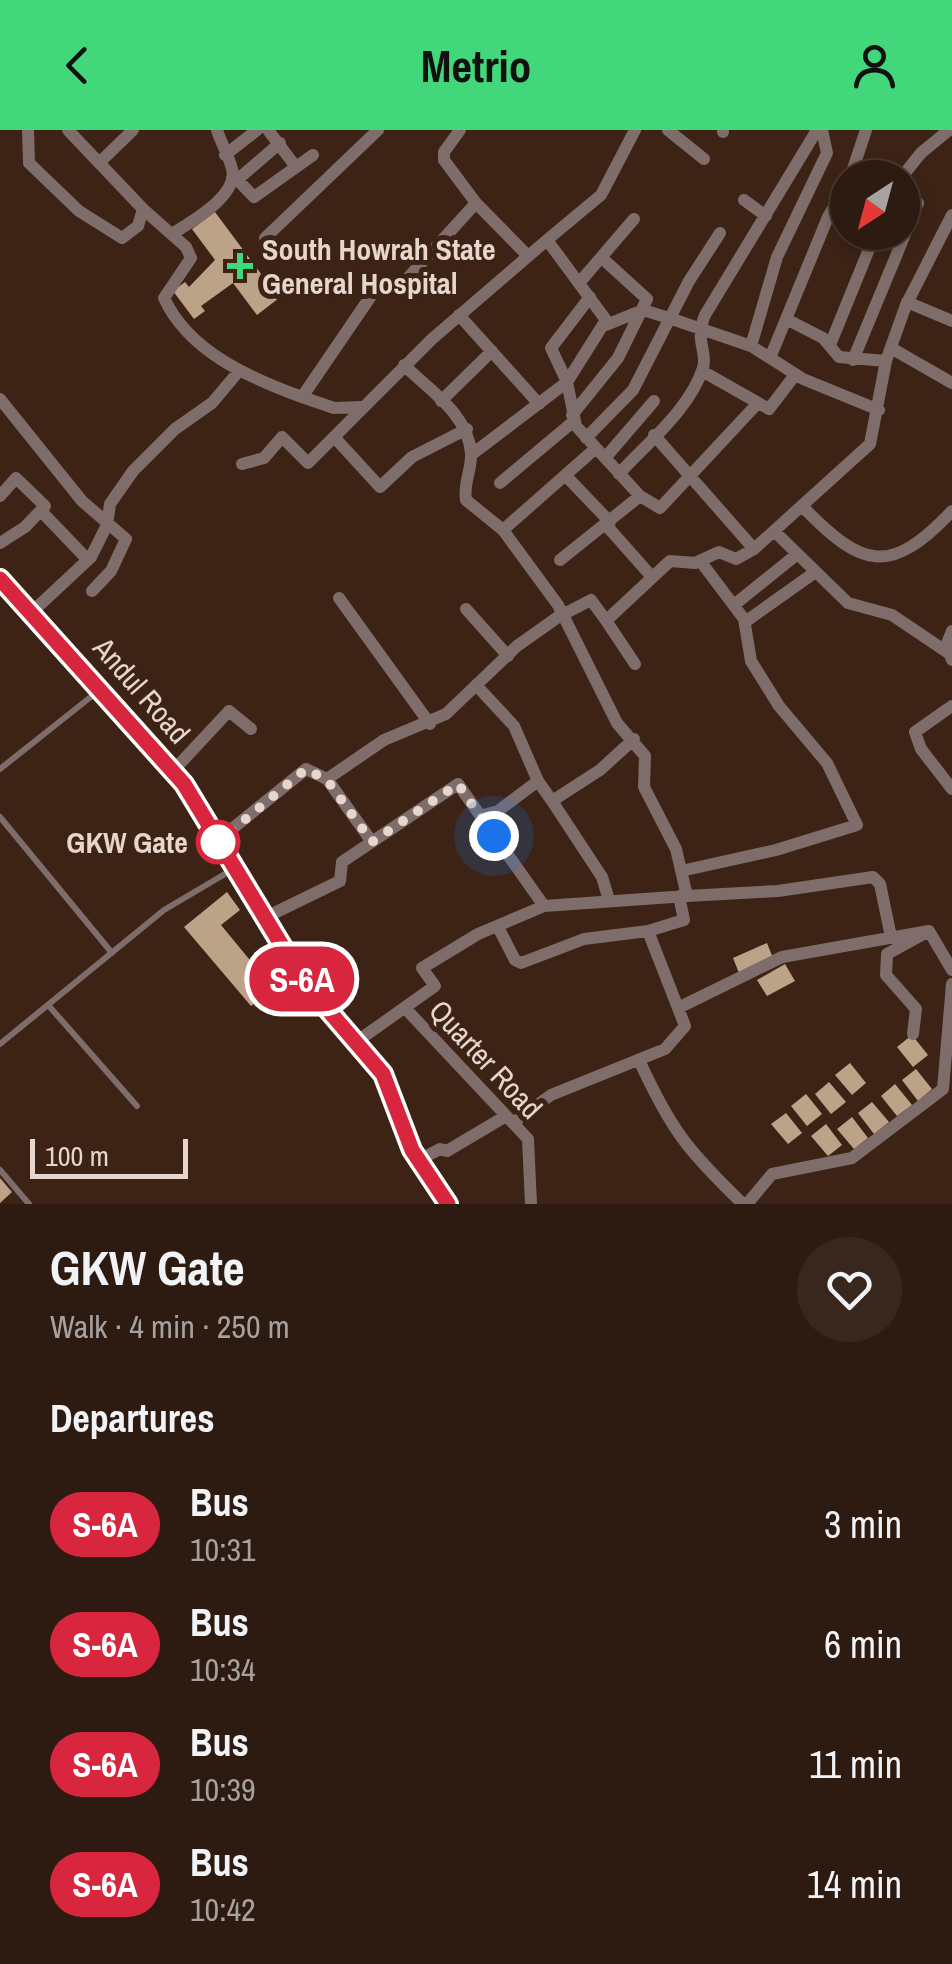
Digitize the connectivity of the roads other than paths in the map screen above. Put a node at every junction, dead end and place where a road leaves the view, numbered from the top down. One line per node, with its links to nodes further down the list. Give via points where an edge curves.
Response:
1 (28, 130): 25 (street, via 29,163 79,211 122,238 138,226)
2 (68, 130): 20 (street)
3 (133, 130): 20 (street)
4 (217, 130): 15 (street)
5 (257, 130): 15 (street)
6 (268, 130): 14 (street)
7 (378, 130): 32 (street)
8 (460, 130): 24 (street, via 443,156)
9 (634, 130): 33 (street, via 601,194)
10 (668, 130): 17 (street)
11 (820, 130): 28 (street); 49 (street, via 827,153 777,257)
12 (866, 130): 18 (street)
13 (949, 130): 19 (street)
14 (280, 143): 21 (street); 22 (street)
15 (225, 155): 22 (street)
16 (312, 155): 21 (street)
17 (704, 159)
18 (856, 160)
19 (915, 160)
20 (99, 163): 25 (street)
21 (296, 167): 22 (street, via 254,197)
22 (235, 178): 31 (street, via 214,204)
23 (744, 200): 28 (street)
24 (476, 202): 36 (street); 61 (street, via 400,285 373,293)
25 (143, 209): 31 (street)
26 (830, 213): 44 (street)
27 (952, 215): 40 (street)
28 (766, 216): 47 (street)
29 (634, 219): 37 (street)
30 (720, 233): 43 (street)
31 (172, 234): 55 (street, via 191,258 164,298 208,350)
32 (265, 238)
33 (547, 240): 36 (street); 38 (street)
34 (869, 250): 48 (street)
35 (899, 250): 53 (street)
36 (528, 256): 42 (street)
37 (602, 258): 38 (street); 41 (street, via 646,294)
38 (579, 282): 39 (street)
39 (590, 297): 46 (street); 58 (street, via 551,348)
40 (907, 302): 45 (street); 51 (street)
41 (643, 310): 43 (street); 46 (street); 68 (street, via 618,358)
42 (459, 315): 50 (street); 54 (street)
43 (669, 318): 47 (street); 72 (street)
44 (786, 319): 48 (street); 52 (street)
45 (952, 321)
46 (606, 325): 58 (street)
47 (700, 328): 49 (street); 56 (street)
48 (830, 345): 53 (street, via 834,355)
49 (752, 346): 52 (street)
50 (492, 351): 62 (street); 64 (street)
51 (889, 355): 53 (street); 59 (street); 67 (street)
52 (770, 358): 57 (street)
53 (853, 360)
54 (404, 365): 62 (street); 66 (street)
55 (239, 371): 61 (street); 85 (street, via 133,471 110,504)
56 (702, 372): 65 (street); 70 (street)
57 (795, 375): 65 (street, via 774,407); 67 (street)
58 (567, 382): 64 (street); 68 (street)
59 (952, 382)
60 (0, 398): 85 (street)
61 (302, 398): 66 (street)
62 (441, 401): 69 (street)
63 (654, 401): 72 (street)
64 (539, 404): 73 (street)
65 (756, 404): 77 (street)
66 (361, 408): 71 (street)
67 (879, 410): 81 (street, via 863,454)
68 (573, 418): 72 (street); 78 (street)
69 (467, 429): 71 (street, via 412,457 380,487); 73 (street)
70 (654, 436): 75 (street); 77 (street)
71 (334, 438): 74 (street, via 308,462 282,438 264,458)
72 (595, 448): 75 (street); 76 (street)
73 (471, 455): 86 (street, via 466,500)
74 (242, 464)
75 (619, 474): 80 (street)
76 (566, 476): 84 (street); 86 (street)
77 (692, 477): 80 (street, via 660,508); 89 (street)
78 (500, 483)
79 (0, 496): 82 (street, via 16,478 45,506)
80 (640, 496): 84 (street)
81 (802, 506): 83 (street, via 849,548 893,556 924,540); 87 (street)
82 (41, 511): 88 (street); 91 (street)
83 (952, 511)
84 (608, 524): 92 (street); 95 (street)
85 (107, 525): 91 (street); 97 (street, via 126,538 124,550)
86 (503, 530): 102 (street)
87 (774, 532): 89 (street); 90 (street)
88 (0, 543)
89 (754, 549): 93 (street, via 740,559 718,552)
90 (796, 555): 94 (street); 99 (street)
91 (88, 560): 101 (street)
92 (560, 560)
93 (701, 562): 95 (street, via 675,558); 99 (street)
94 (814, 573): 104 (street); 107 (street, via 848,603 892,615)
95 (652, 577): 103 (street)
96 (0, 579): 101 (main road, Andul Road)
97 (92, 591)
98 (338, 598): 112 (street)
99 (734, 605): 104 (street)
100 (466, 609): 106 (street)
101 (32, 612): 110 (main road, Andul Road)
102 (561, 615): 103 (street, via 591,600); 106 (street); 114 (street, via 617,723)
103 (605, 619): 108 (street)
104 (745, 622): 126 (street, via 751,662 827,763 857,825)
105 (952, 631): 107 (street)
106 (508, 656): 109 (street)
107 (950, 656)
108 (635, 664)
109 (476, 685): 112 (street); 118 (street, via 514,726)
110 (101, 688): 115 (lane); 116 (main road, Andul Road)
111 (952, 706): 119 (street, via 916,732)
112 (430, 724): 117 (street, via 398,732)
113 (251, 729): 116 (street, via 229,711)
114 (634, 739): 120 (street); 126 (street, via 645,756 644,787)
115 (0, 769)
116 (173, 772): 123 (main road, Andul Road)
117 (327, 780): 123 (street, via 306,769); 124 (street)
118 (538, 781): 120 (street); 121 (street, via 498,812)
119 (952, 789)
120 (552, 801): 128 (street, via 602,876)
121 (480, 816): 124 (street, via 458,784); 129 (street)
122 (0, 817): 135 (lane)
123 (217, 841): 125 (main road, Andul Road)
124 (372, 842): 130 (street, via 342,862 340,881)
125 (234, 869): 130 (main road, Andul Road); 135 (lane, via 164,910)
126 (680, 871): 127 (street)
127 (683, 896): 128 (street); 132 (street, via 684,920); 134 (street, via 874,877)
128 (609, 900): 129 (street)
129 (544, 906): 131 (street)
130 (264, 918): 142 (main road, Andul Road, via 304,982)
131 (498, 928): 132 (street, via 522,963 584,938); 139 (street, via 422,968 435,986)
132 (648, 931): 140 (street)
133 (929, 931): 134 (street); 136 (street); 141 (street, via 887,954 886,975 916,1009)
134 (891, 937): 140 (street, via 782,956)
135 (112, 954): 138 (lane)
136 (952, 970)
137 (952, 984): 145 (street)
138 (49, 1006): 143 (lane); 146 (lane)
139 (404, 1008): 142 (street); 147 (street, Quarter Road)
140 (678, 1008): 144 (street, via 685,1026 665,1049)
141 (914, 1034)
142 (356, 1042): 148 (main road, Andul Road, via 383,1074)
143 (0, 1044)
144 (640, 1060): 147 (street); 153 (street, via 668,1124)
145 (948, 1093): 153 (street, via 852,1158 772,1174)
146 (137, 1106)
147 (510, 1119): 148 (street); 152 (street, Quarter Road, via 528,1139)
148 (418, 1160): 151 (main road, Andul Road)
149 (0, 1170): 150 (lane)
150 (30, 1204)
151 (448, 1204)
152 (531, 1204)
153 (745, 1204)

